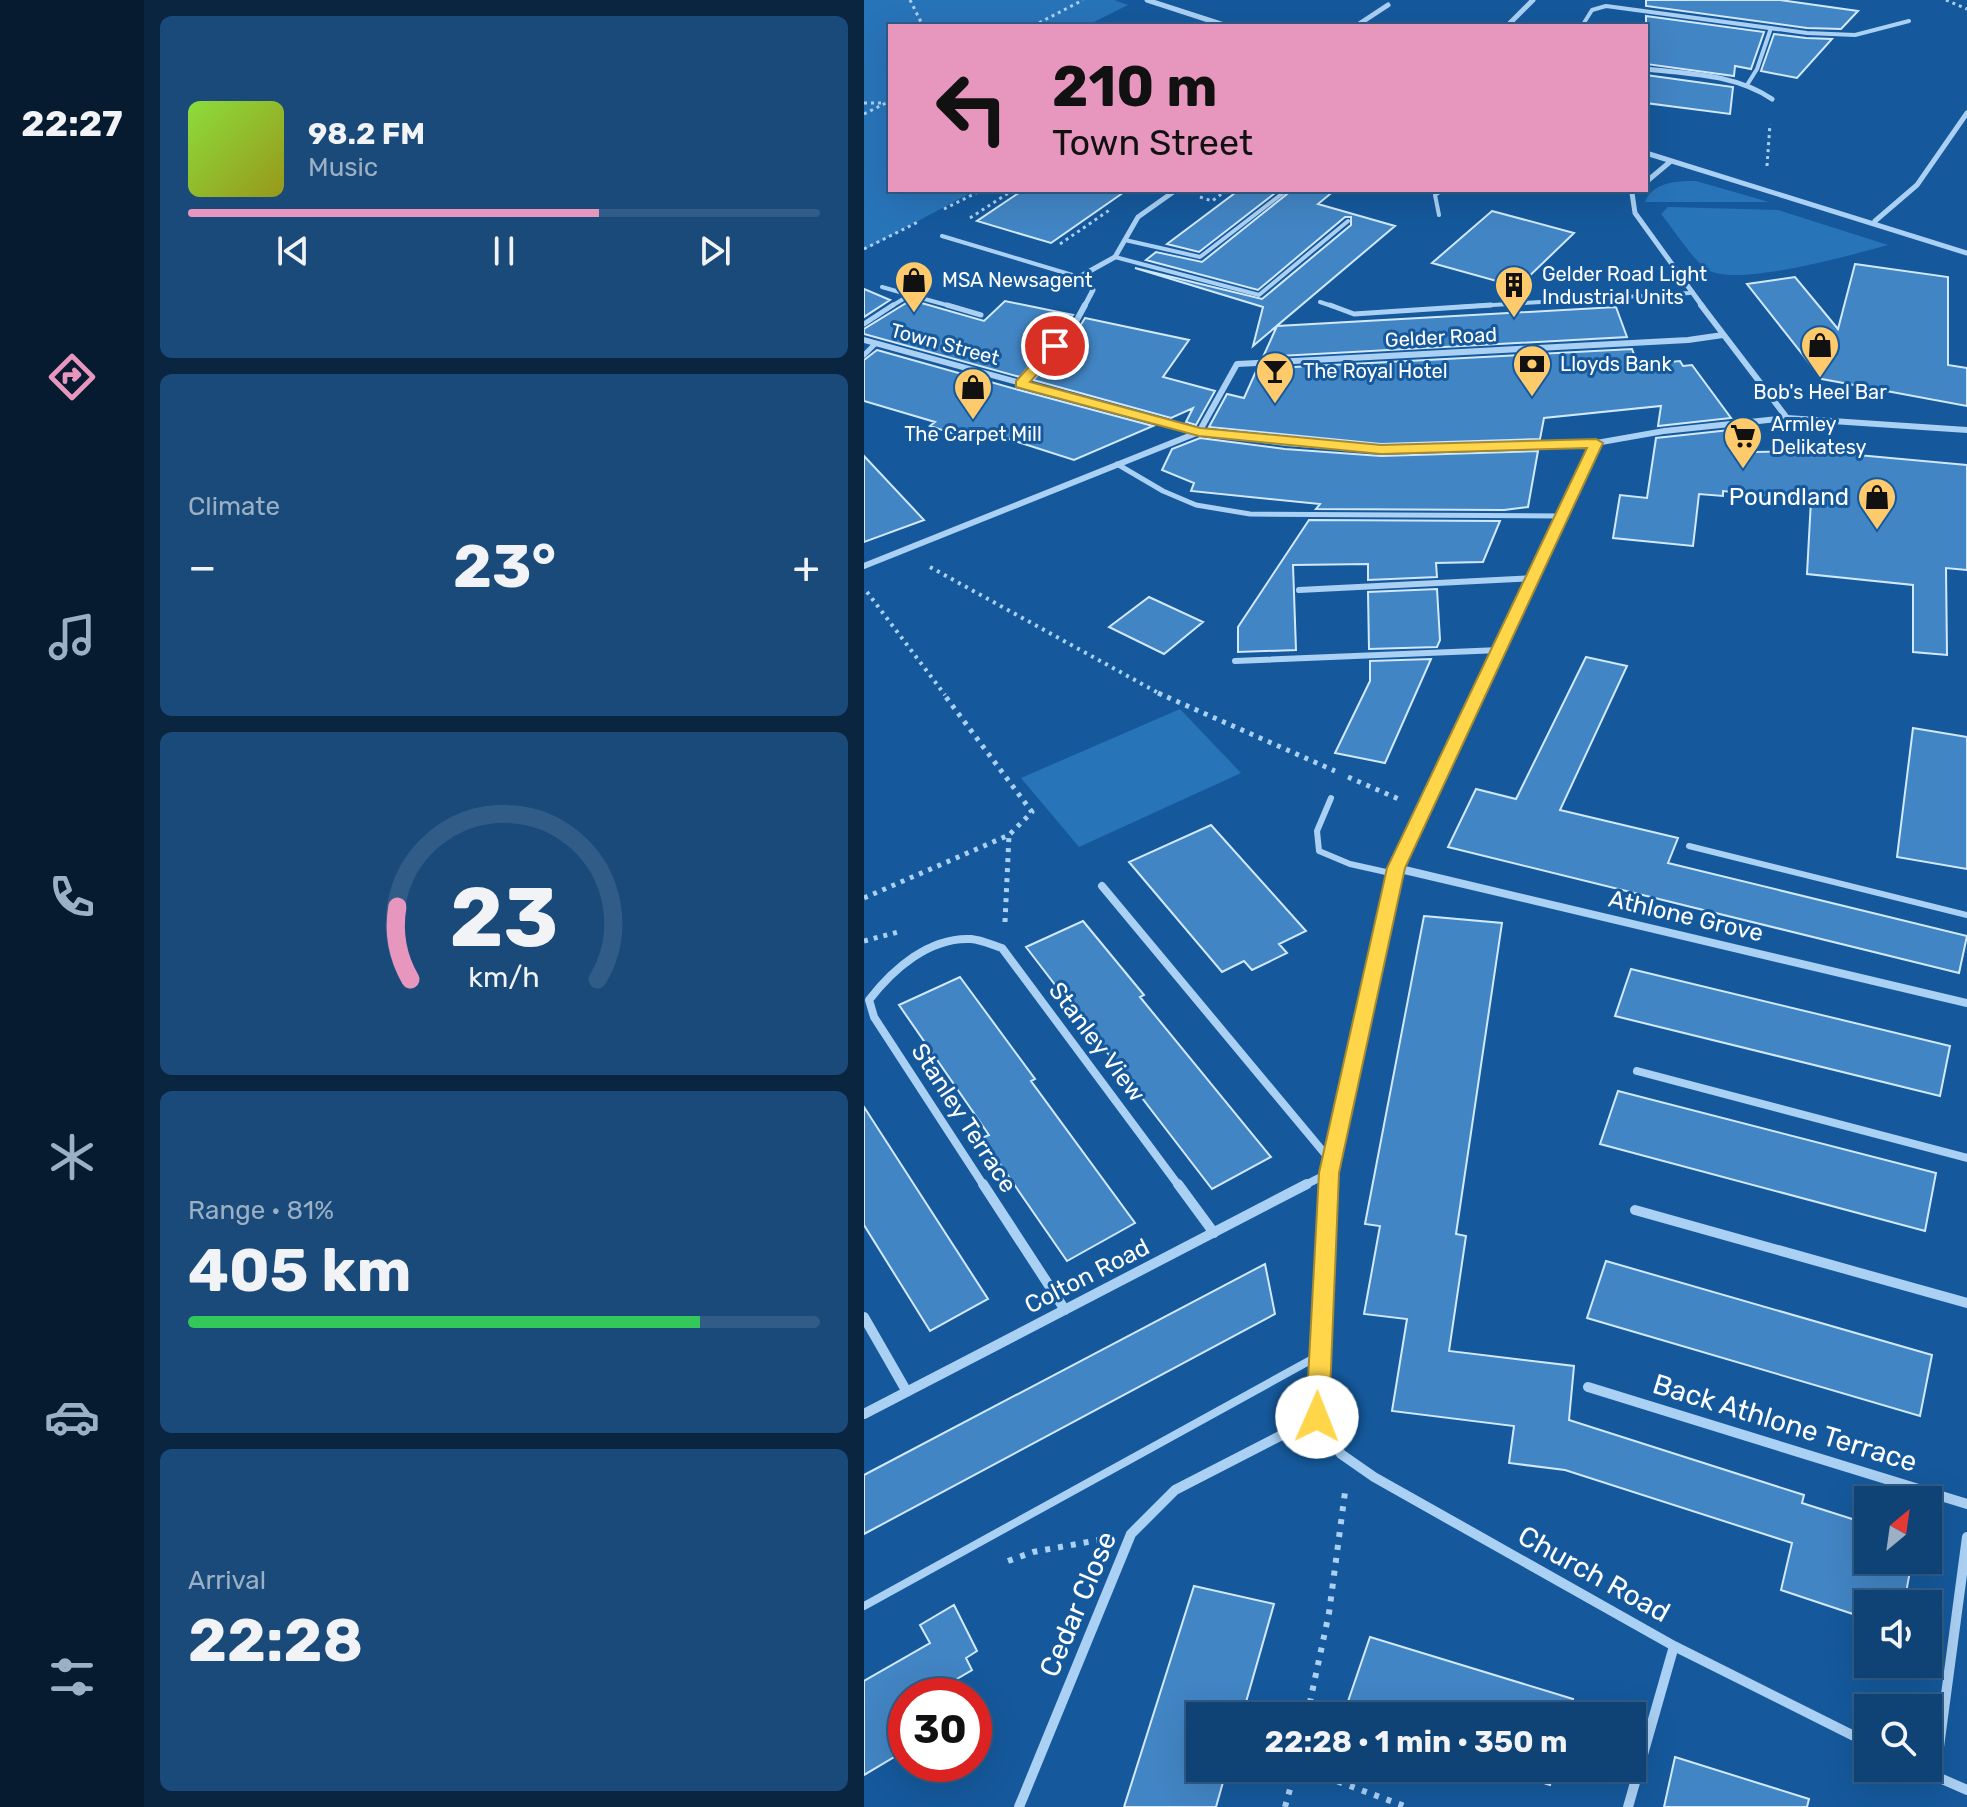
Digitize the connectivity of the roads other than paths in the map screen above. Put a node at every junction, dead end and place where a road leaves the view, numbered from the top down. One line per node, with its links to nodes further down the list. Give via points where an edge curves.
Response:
1 (1147, 0): 5 (street)
2 (1533, 0): 7 (street)
3 (1388, 5): 6 (street)
4 (1909, 21): 9 (lane, via 1855,35)
5 (1221, 24)
6 (1359, 24)
7 (1509, 24)
8 (1583, 24): 9 (lane, via 1592,10 1606,6)
9 (1771, 28): 11 (lane)
10 (1648, 69): 11 (street)
11 (1747, 85): 12 (street)
12 (1772, 99)
13 (1967, 113): 23 (street, via 1917,185)
14 (1648, 154): 15 (street)
15 (1671, 161): 16 (street); 23 (street)
16 (1648, 180)
17 (1173, 192): 25 (street, via 1138,217)
18 (1284, 192): 25 (lane, via 1200,257)
19 (1439, 192): 21 (lane, via 1435,195)
20 (1634, 192): 30 (street, via 1635,213)
21 (1439, 215)
22 (1348, 221): 27 (lane, via 1259,295)
23 (1875, 221): 26 (street)
24 (942, 236): 28 (lane)
25 (1125, 240): 27 (street)
26 (1967, 253)
27 (1115, 257): 28 (street)
28 (1079, 277): 38 (street, via 1093,290 1073,327)
29 (882, 287): 31 (lane)
30 (1690, 293): 32 (lane, via 1354,314); 35 (street)
31 (910, 295): 33 (lane); 34 (lane)
32 (1320, 302)
33 (981, 315)
34 (864, 324)
35 (1723, 335): 39 (street); 41 (street, Gelder Road, via 1237,364)
36 (870, 342): 37 (lane); 38 (street, Town Street)
37 (864, 355)
38 (1021, 384): 41 (street, Town Street)
39 (1787, 418): 40 (street, Town Street); 42 (street, Town Street)
40 (1967, 430)
41 (1199, 432): 42 (street, Town Street, via 1381,450); 43 (street)
42 (1596, 443): 44 (street)
43 (1117, 464): 44 (lane, via 1196,505 1250,514); 45 (street)
44 (1561, 516): 46 (street)
45 (864, 566)
46 (1535, 578): 47 (street); 48 (street)
47 (1299, 590)
48 (1500, 650): 49 (street); 52 (street)
49 (1235, 661)
50 (1331, 798): 52 (lane, via 1316,834 1319,851 1350,864)
51 (1689, 846): 54 (lane)
52 (1395, 871): 56 (street, Athlone Grove); 59 (street)
53 (1102, 886): 59 (street)
54 (1967, 915)
55 (915, 956): 62 (street, Stanley View, via 973,939 1002,948); 64 (street, Stanley Terrace, via 885,977 869,1000 874,1017)
56 (1967, 1003)
57 (1637, 1071): 58 (street)
58 (1967, 1158)
59 (1331, 1161): 60 (street)
60 (1329, 1173): 62 (street, Colton Road); 66 (street)
61 (1635, 1210): 63 (street)
62 (1214, 1233): 64 (street, Colton Road)
63 (1967, 1303)
64 (1065, 1310): 68 (street, Colton Road)
65 (864, 1317): 68 (street)
66 (1318, 1356): 70 (street); 73 (lane)
67 (1588, 1387): 71 (street, Back Athlone Terrace)
68 (907, 1392): 69 (street, Colton Road)
69 (864, 1414)
70 (1317, 1417): 74 (street, Church Road, via 1341,1454 1374,1477); 79 (street, Cedar Close, via 1175,1490 1131,1534)
71 (1967, 1504)
72 (1967, 1537): 75 (street)
73 (864, 1606)
74 (1674, 1646): 76 (street, Church Road); 80 (street)
75 (1942, 1724)
76 (1854, 1736)
77 (1942, 1780): 78 (street)
78 (1967, 1790)
79 (1019, 1807)
80 (1628, 1807)

